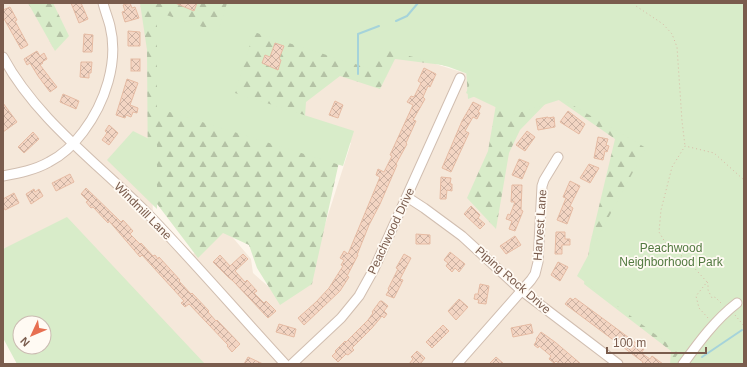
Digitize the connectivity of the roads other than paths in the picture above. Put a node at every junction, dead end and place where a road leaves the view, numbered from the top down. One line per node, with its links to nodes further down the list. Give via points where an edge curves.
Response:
1 (103, 3): 4 (street, via 110,27 112,50 109,78 102,102 91,122)
2 (3, 57): 4 (street, Windmill Lane, via 38,108)
3 (460, 78): 7 (street, Peachwood Drive)
4 (74, 143): 6 (street, via 50,162 28,172); 10 (street, Windmill Lane, via 148,214)
5 (558, 157): 8 (street, Harvest Lane, via 542,186 538,262 531,280)
6 (3, 176)
7 (407, 197): 8 (street, Piping Rock Drive, via 462,236); 11 (street, Peachwood Drive, via 359,296 341,318)
8 (522, 291): 12 (street, Harvest Lane); 13 (street, Piping Rock Drive)
9 (733, 305): 14 (street)
10 (284, 364)
11 (292, 364)
12 (457, 364)
13 (618, 364)
14 (683, 364)

